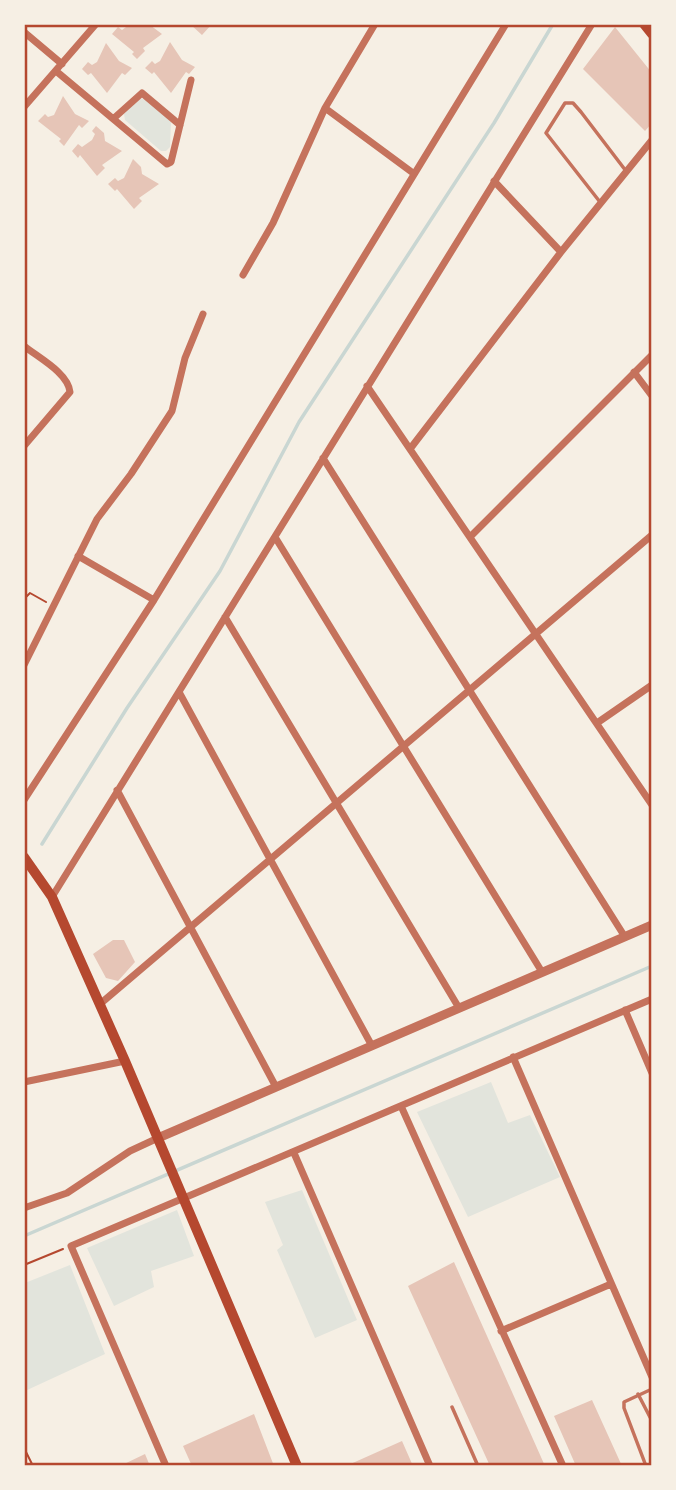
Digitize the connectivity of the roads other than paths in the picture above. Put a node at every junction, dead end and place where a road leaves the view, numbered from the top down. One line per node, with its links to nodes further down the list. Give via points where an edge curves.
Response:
1 (96, 24): 8 (street)
2 (375, 24): 11 (street)
3 (506, 24): 16 (street)
4 (592, 24): 17 (street)
5 (645, 24): 7 (main road)
6 (24, 32): 8 (street)
7 (652, 34)
8 (59, 67): 10 (street); 12 (street)
9 (191, 80): 13 (street)
10 (24, 107)
11 (325, 108): 16 (street); 20 (street, via 273,223)
12 (113, 119): 13 (street, via 142,93); 13 (street, via 167,164)
13 (180, 125)
14 (652, 140): 15 (street)
15 (626, 171): 18 (street); 18 (lane, via 573,103 565,103 546,133)
16 (413, 173): 34 (street)
17 (494, 181): 19 (street); 25 (street)
18 (600, 203): 19 (street)
19 (561, 252): 28 (street)
20 (243, 275)
21 (203, 314): 33 (street, via 185,358 172,411 97,519)
22 (24, 346): 27 (street, via 60,374 70,392)
23 (652, 355): 24 (street)
24 (634, 372): 26 (street); 32 (street)
25 (367, 386): 28 (street); 29 (street)
26 (652, 396)
27 (24, 446)
28 (410, 449): 32 (street)
29 (323, 458): 31 (street); 39 (street)
30 (652, 535): 36 (street)
31 (275, 537): 35 (street); 42 (street)
32 (470, 537): 36 (street)
33 (78, 556): 34 (street); 37 (street)
34 (154, 600): 44 (street)
35 (225, 617): 40 (street); 45 (street)
36 (535, 633): 39 (street); 41 (street)
37 (24, 665)
38 (652, 685): 41 (street)
39 (469, 689): 42 (street); 52 (street)
40 (178, 692): 43 (street); 47 (street)
41 (597, 723): 46 (street)
42 (402, 745): 45 (street); 53 (street)
43 (117, 790): 49 (street); 51 (street)
44 (24, 800)
45 (336, 802): 47 (street); 56 (street)
46 (652, 805)
47 (271, 856): 51 (street); 58 (street)
48 (24, 857): 49 (main road)
49 (51, 897): 55 (main road)
50 (652, 925): 52 (street)
51 (190, 926): 55 (street); 63 (street)
52 (625, 937): 53 (street)
53 (542, 972): 56 (street)
54 (652, 999): 57 (street)
55 (100, 1004): 60 (main road)
56 (459, 1008): 58 (street)
57 (625, 1010): 59 (street); 61 (street)
58 (372, 1046): 63 (street)
59 (513, 1057): 64 (street); 69 (street)
60 (125, 1061): 62 (street); 65 (main road)
61 (652, 1073)
62 (24, 1082)
63 (276, 1087): 65 (street)
64 (401, 1105): 66 (street); 70 (street)
65 (158, 1138): 67 (main road); 68 (street, via 67,1192)
66 (294, 1153): 67 (street); 78 (street)
67 (184, 1195): 76 (street, via 71,1246); 77 (main road)
68 (24, 1208)
69 (611, 1284): 70 (street); 71 (street)
70 (501, 1331): 80 (street)
71 (652, 1377)
72 (652, 1388): 73 (lane)
73 (638, 1394): 75 (lane); 81 (lane, via 624,1402 624,1408)
74 (452, 1407): 79 (lane)
75 (652, 1421)
76 (166, 1465)
77 (297, 1465)
78 (430, 1465)
79 (478, 1465)
80 (563, 1465)
81 (646, 1465)

